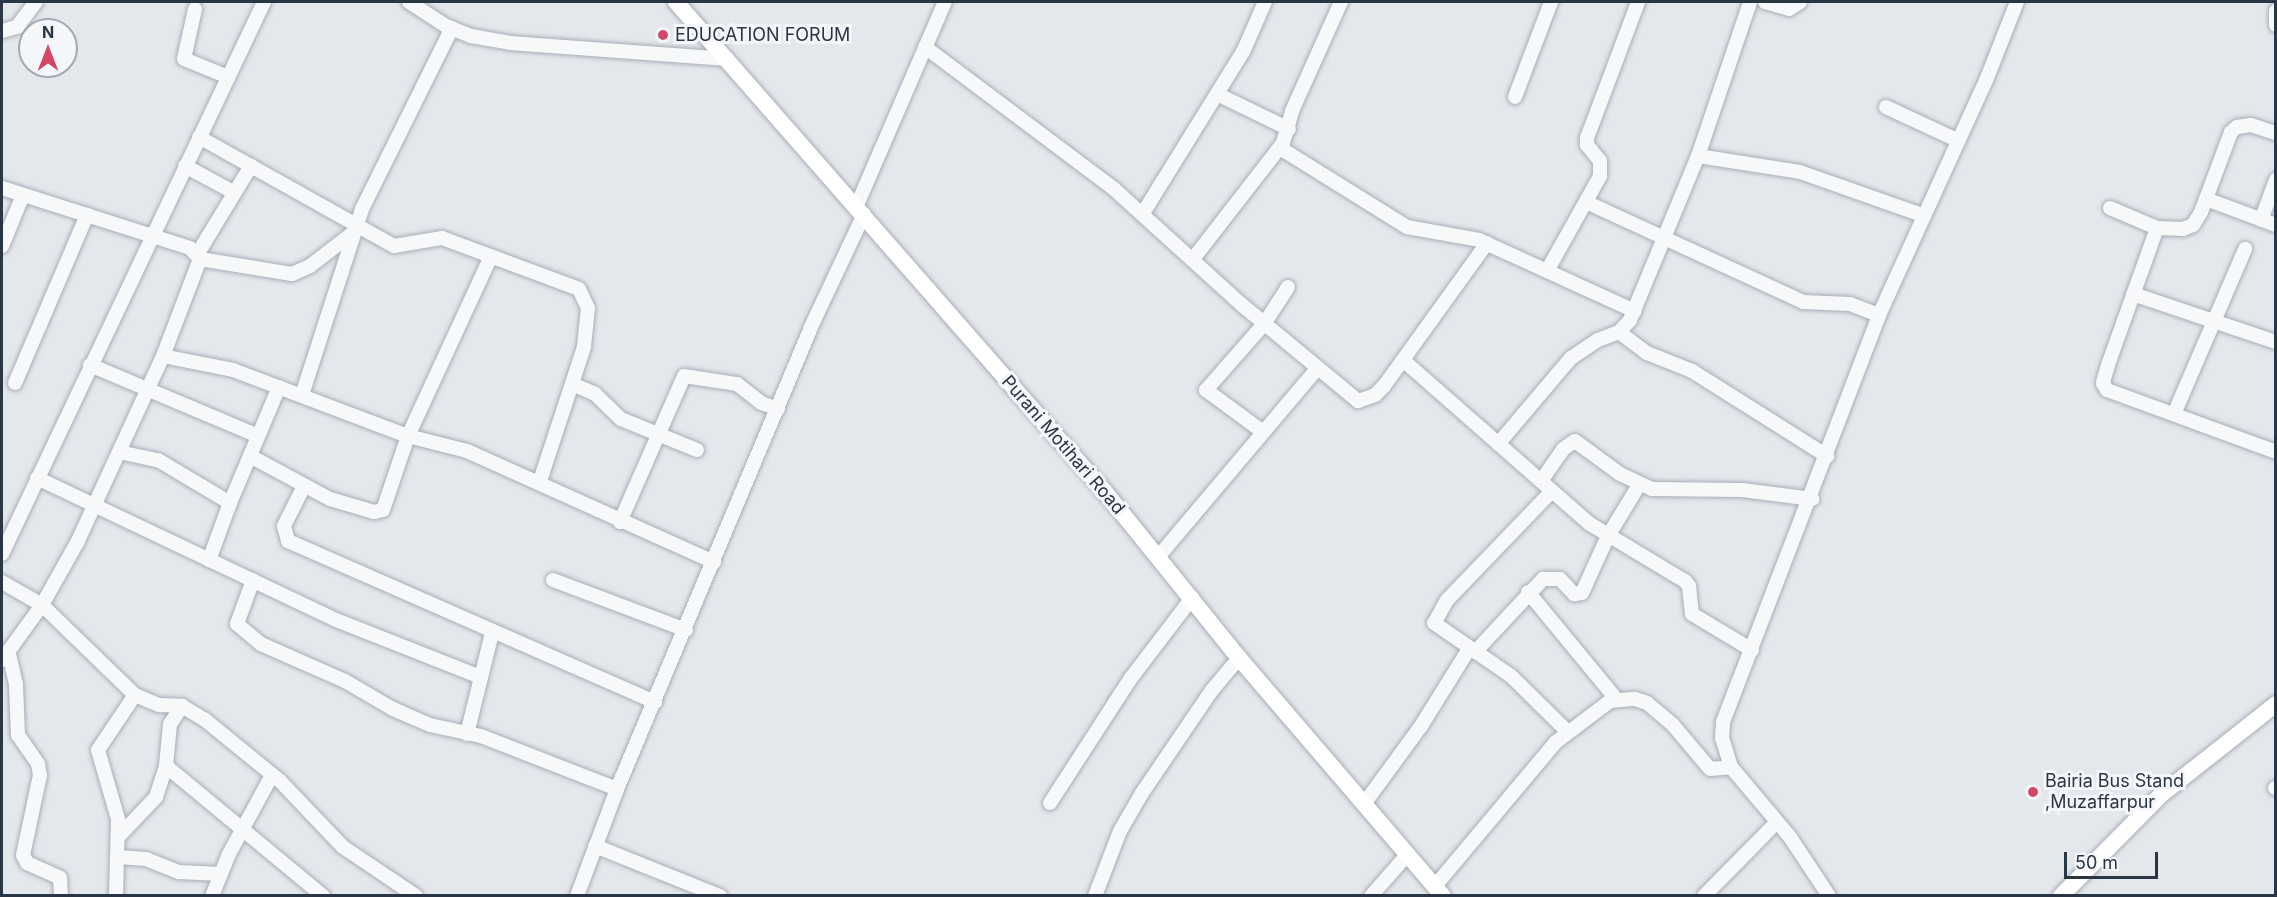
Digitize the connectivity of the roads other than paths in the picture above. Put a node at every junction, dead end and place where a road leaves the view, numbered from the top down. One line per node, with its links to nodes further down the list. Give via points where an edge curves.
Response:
1 (36, 2): 19 (street, via 17,27)
2 (264, 2): 22 (street)
3 (409, 2): 18 (street)
4 (676, 2): 21 (main road, Purani Motihari Road)
5 (945, 2): 20 (street)
6 (1249, 2): 14 (street)
7 (1341, 2): 26 (street, via 1292,111)
8 (1551, 2): 24 (street)
9 (1638, 2): 39 (street, via 1587,138 1587,145 1602,168)
10 (1750, 2): 31 (street)
11 (1764, 2): 12 (street, via 1789,9)
12 (1800, 2)
13 (2017, 2): 29 (street)
14 (1264, 4): 23 (street, via 1243,52)
15 (195, 9): 22 (street, via 184,59)
16 (2276, 10): 17 (street)
17 (2276, 25)
18 (452, 28): 21 (street, via 471,36 529,46); 47 (street)
19 (2, 31)
20 (925, 47): 41 (street); 42 (street, via 1068,152)
21 (727, 59): 41 (main road, Purani Motihari Road)
22 (228, 77): 28 (street)
23 (1217, 94): 26 (street); 42 (street)
24 (1515, 97)
25 (1886, 107): 29 (street)
26 (1289, 129): 30 (street)
27 (2276, 134): 38 (street, via 2251,125 2231,132)
28 (199, 138): 32 (street); 33 (street)
29 (1957, 140): 44 (street)
30 (1280, 148): 51 (street, via 1407,227); 56 (street)
31 (1698, 156): 44 (street, via 1800,172); 50 (street)
32 (185, 166): 36 (street); 49 (street)
33 (251, 166): 36 (street); 47 (street)
34 (2276, 180): 45 (street)
35 (2, 188): 37 (street)
36 (233, 192): 54 (street)
37 (23, 195): 43 (street); 52 (street)
38 (2206, 199): 45 (street); 48 (street, via 2193,225 2183,229)
39 (1586, 202): 50 (street); 57 (street)
40 (2110, 208): 48 (street)
41 (861, 210): 75 (street); 99 (main road, Purani Motihari Road)
42 (1143, 213): 56 (street)
43 (87, 215): 49 (street); 70 (street)
44 (1922, 215): 61 (street)
45 (2261, 220): 46 (street)
46 (2276, 225)
47 (355, 227): 54 (street, via 310,266 292,274); 55 (street, via 394,246 442,238); 74 (street)
48 (2157, 228): 59 (street)
49 (151, 234): 54 (street); 68 (street)
50 (1665, 237): 60 (street); 61 (street, via 1803,302 1850,304)
51 (1486, 243): 57 (street); 67 (street)
52 (2, 246)
53 (2245, 249): 62 (street)
54 (199, 256): 66 (street)
55 (491, 256): 71 (street, via 565,281 586,297 587,329); 79 (street)
56 (1193, 259): 63 (street)
57 (1546, 271): 60 (street)
58 (1288, 287): 63 (street)
59 (2133, 294): 62 (street); 76 (street, via 2103,383 2106,390)
60 (1635, 311): 64 (street)
61 (1880, 315): 86 (street)
62 (2214, 321): 65 (street); 76 (street)
63 (1264, 324): 69 (street); 77 (street, via 1206,390)
64 (1619, 332): 81 (street, via 1571,358); 86 (street, via 1647,353 1700,376)
65 (2276, 342)
66 (163, 356): 72 (street, via 232,370); 73 (street)
67 (1403, 360): 69 (street, via 1384,386 1365,401 1351,396); 81 (street)
68 (90, 365): 73 (street); 87 (street)
69 (1317, 369): 77 (street)
70 (15, 383)
71 (572, 384): 78 (street, via 595,394 621,419); 88 (street)
72 (279, 387): 74 (street); 80 (street)
73 (147, 389): 80 (street); 83 (street)
74 (302, 395): 79 (street)
75 (777, 409): 78 (street, via 760,403 737,384 684,376); 101 (street)
76 (2174, 414): 84 (street)
77 (1263, 432): 99 (street)
78 (658, 433): 82 (street); 96 (street)
79 (408, 435): 88 (street, via 455,446); 91 (street, via 383,510 357,508)
80 (258, 436): 85 (street)
81 (1498, 444): 89 (street)
82 (697, 450)
83 (119, 452): 94 (street, via 158,460); 95 (street)
84 (2276, 452)
85 (250, 456): 91 (street); 94 (street)
86 (1827, 456): 93 (street)
87 (37, 478): 95 (street); 98 (street)
88 (540, 481): 96 (street)
89 (1541, 481): 90 (street, via 1563,449 1575,441); 92 (street)
90 (1639, 485): 93 (street, via 1669,491 1742,490); 97 (street)
91 (304, 486): 109 (street, via 284,526 288,541)
92 (1552, 491): 97 (street); 111 (street, via 1439,609 1434,623 1438,629)
93 (1812, 499): 110 (street)
94 (230, 503): 100 (street)
95 (95, 506): 100 (street); 107 (street)
96 (620, 522): 101 (street)
97 (1608, 536): 105 (street, via 1582,593 1575,594 1560,579 1551,577); 110 (street, via 1685,581 1692,614)
98 (2, 554)
99 (1158, 556): 106 (main road, Purani Motihari Road)
100 (209, 560): 102 (street)
101 (714, 562): 108 (street)
102 (254, 580): 114 (street, via 336,620); 121 (street, via 237,616 241,631 249,637 345,681 393,709 430,725)
103 (553, 580): 108 (street)
104 (2, 582): 107 (street)
105 (1528, 592): 111 (street); 116 (street)
106 (1192, 598): 112 (main road, Purani Motihari Road); 126 (street, via 1131,678)
107 (42, 605): 113 (street); 115 (street)
108 (686, 630): 117 (street)
109 (492, 633): 114 (street); 117 (street)
110 (1752, 650): 123 (street, via 1723,722 1722,738)
111 (1472, 651): 120 (street, via 1510,676); 127 (street)
112 (1239, 658): 127 (main road, Purani Motihari Road); 143 (street, via 1212,690 1142,793 1120,831)
113 (4, 660): 136 (street, via 16,685 18,735 38,764 40,775 23,855 27,863 60,878)
114 (481, 677): 121 (street)
115 (135, 694): 119 (street, via 159,705); 130 (street, via 98,750 98,760 115,800)
116 (1617, 700): 120 (street, via 1597,708); 123 (street, via 1647,703 1673,725 1710,769)
117 (655, 702): 125 (street)
118 (2276, 704): 147 (main road, via 2162,794)
119 (182, 706): 122 (street, via 171,724); 124 (street, via 204,718)
120 (1567, 731): 135 (street)
121 (467, 734): 125 (street)
122 (166, 766): 129 (street); 130 (street, via 156,797)
123 (1731, 767): 128 (street)
124 (272, 775): 129 (street); 140 (street, via 343,847)
125 (617, 789): 131 (street)
126 (1050, 803)
127 (1364, 804): 132 (main road, Purani Motihari Road)
128 (1777, 822): 145 (street); 146 (street)
129 (243, 827): 134 (street); 139 (street)
130 (119, 836): 133 (street)
131 (595, 846): 141 (street); 142 (street)
132 (1407, 855): 135 (main road, Purani Motihari Road); 144 (street)
133 (118, 857): 134 (street, via 146,859 179,872); 137 (street)
134 (221, 874): 138 (street)
135 (1439, 891)
136 (61, 896)
137 (116, 896)
138 (212, 896)
139 (323, 896)
140 (416, 896)
141 (578, 896)
142 (720, 896)
143 (1095, 896)
144 (1371, 896)
145 (1704, 896)
146 (1829, 896)
147 (2061, 896)

